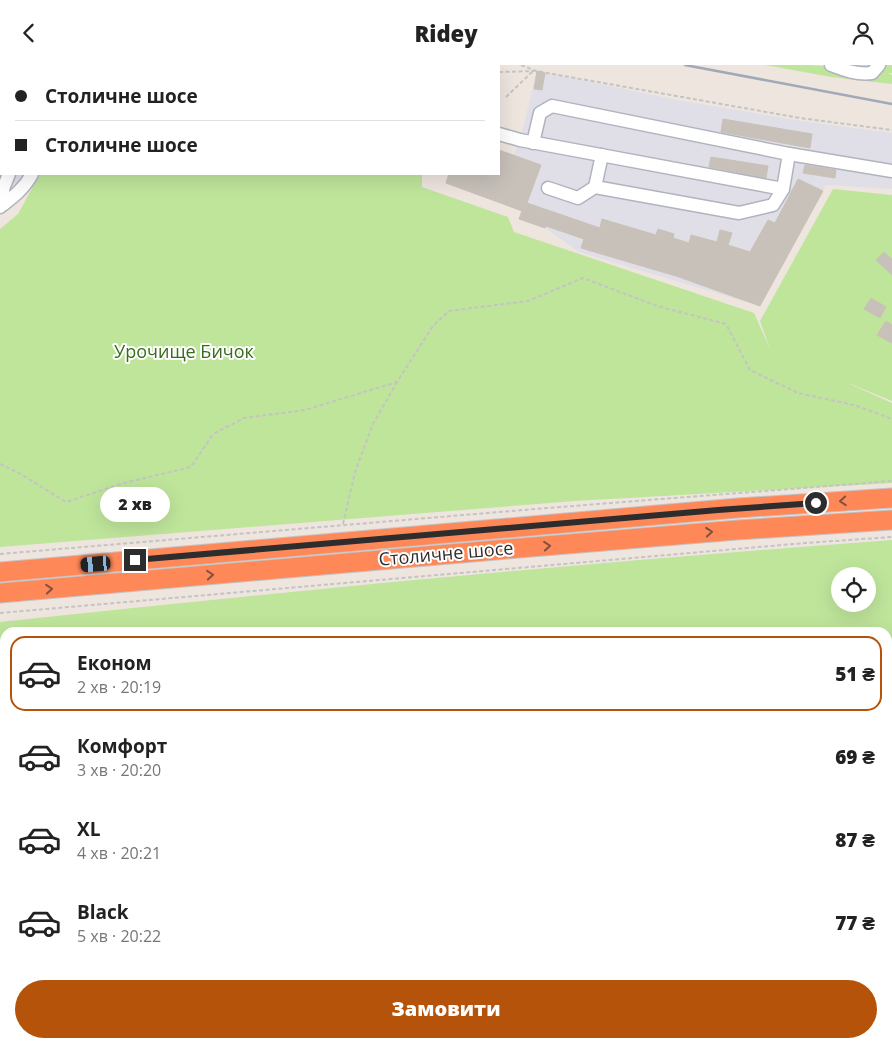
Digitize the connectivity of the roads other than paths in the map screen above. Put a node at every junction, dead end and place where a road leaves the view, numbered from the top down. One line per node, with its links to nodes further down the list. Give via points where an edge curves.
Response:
1 (830, 65): 2 (lane, via 862,74 872,73)
2 (878, 65)
3 (500, 134): 4 (lane)
4 (533, 143): 5 (lane, via 540,113 552,106); 6 (lane)
5 (789, 154): 7 (lane); 12 (lane)
6 (602, 155): 10 (lane); 12 (lane)
7 (892, 171)
8 (9, 175): 13 (lane, via 3,189)
9 (31, 175): 13 (lane, via 17,195)
10 (595, 187): 11 (lane, via 578,198); 12 (lane, via 739,213 773,205)
11 (548, 188)
12 (783, 189)
13 (2, 206)
14 (892, 498): 16 (highway, Столичне шосе, one-way to 16, via 728,509)
15 (892, 520): 17 (highway, Столичне шосе, one-way to 15, via 496,549)
16 (0, 572)
17 (0, 593)

